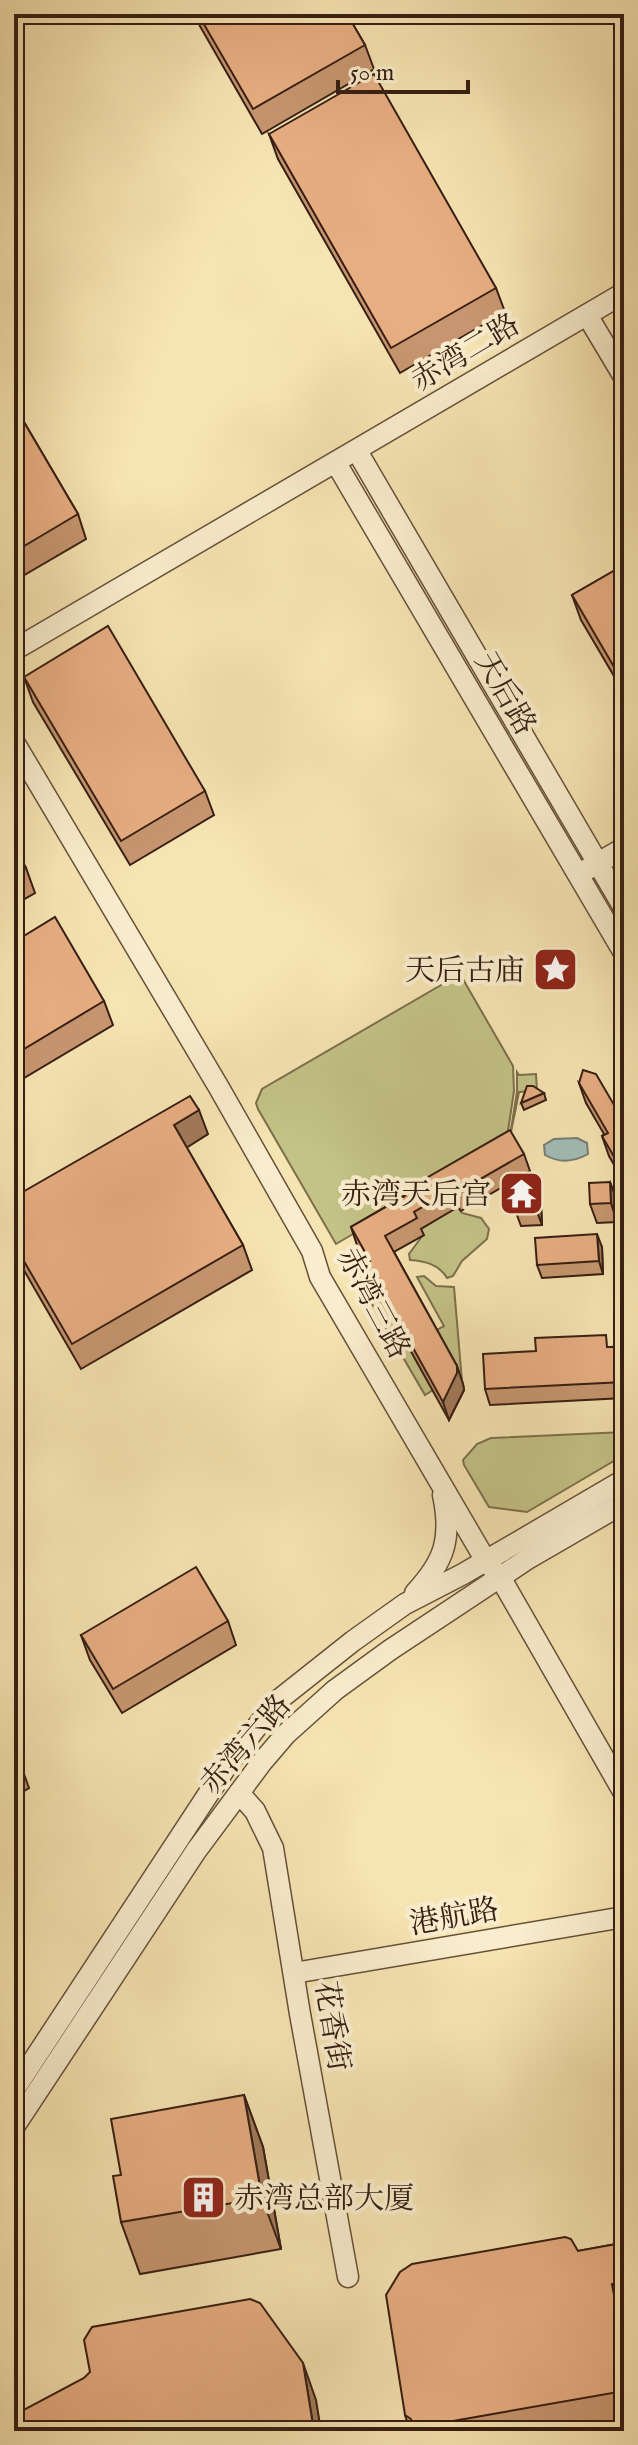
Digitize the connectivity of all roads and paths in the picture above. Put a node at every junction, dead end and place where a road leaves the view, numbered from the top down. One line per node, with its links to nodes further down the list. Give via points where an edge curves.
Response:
1 (624, 293): 2 (street, 赤湾二路)
2 (587, 315): 3 (street); 4 (street, 赤湾二路)
3 (624, 377)
4 (357, 451): 5 (street, 赤湾二路); 9 (street, 天后路)
5 (336, 463): 6 (street, 赤湾二路); 10 (street, 天后路)
6 (14, 650)
7 (14, 742): 13 (street)
8 (624, 848): 9 (street)
9 (598, 863): 10 (street); 11 (street, 天后路)
10 (578, 875): 12 (street, 天后路)
11 (624, 908)
12 (624, 953)
13 (312, 1251): 14 (street, 赤湾三路, via 320,1277); 17 (street, 赤湾三路, via 332,1273)
14 (439, 1479): 17 (street, 赤湾三路); 19 (street, via 447,1524 445,1549)
15 (624, 1480): 17 (street, 赤湾六路)
16 (624, 1503): 18 (street, 赤湾六路)
17 (492, 1557): 18 (street, 赤湾三路); 19 (street, 赤湾六路)
18 (500, 1577): 20 (street, 赤湾六路, via 335,1690 286,1734); 21 (street, 赤湾三路)
19 (405, 1604): 24 (street, 赤湾六路, via 276,1702 258,1723)
20 (239, 1793): 23 (street, 花香街, via 255,1811 273,1848); 25 (street, 赤湾六路)
21 (624, 1793)
22 (624, 1917): 23 (street, 港航路)
23 (294, 1973): 27 (street, 花香街)
24 (14, 2090)
25 (21, 2102): 26 (street, 赤湾六路)
26 (14, 2127)
27 (348, 2277)

